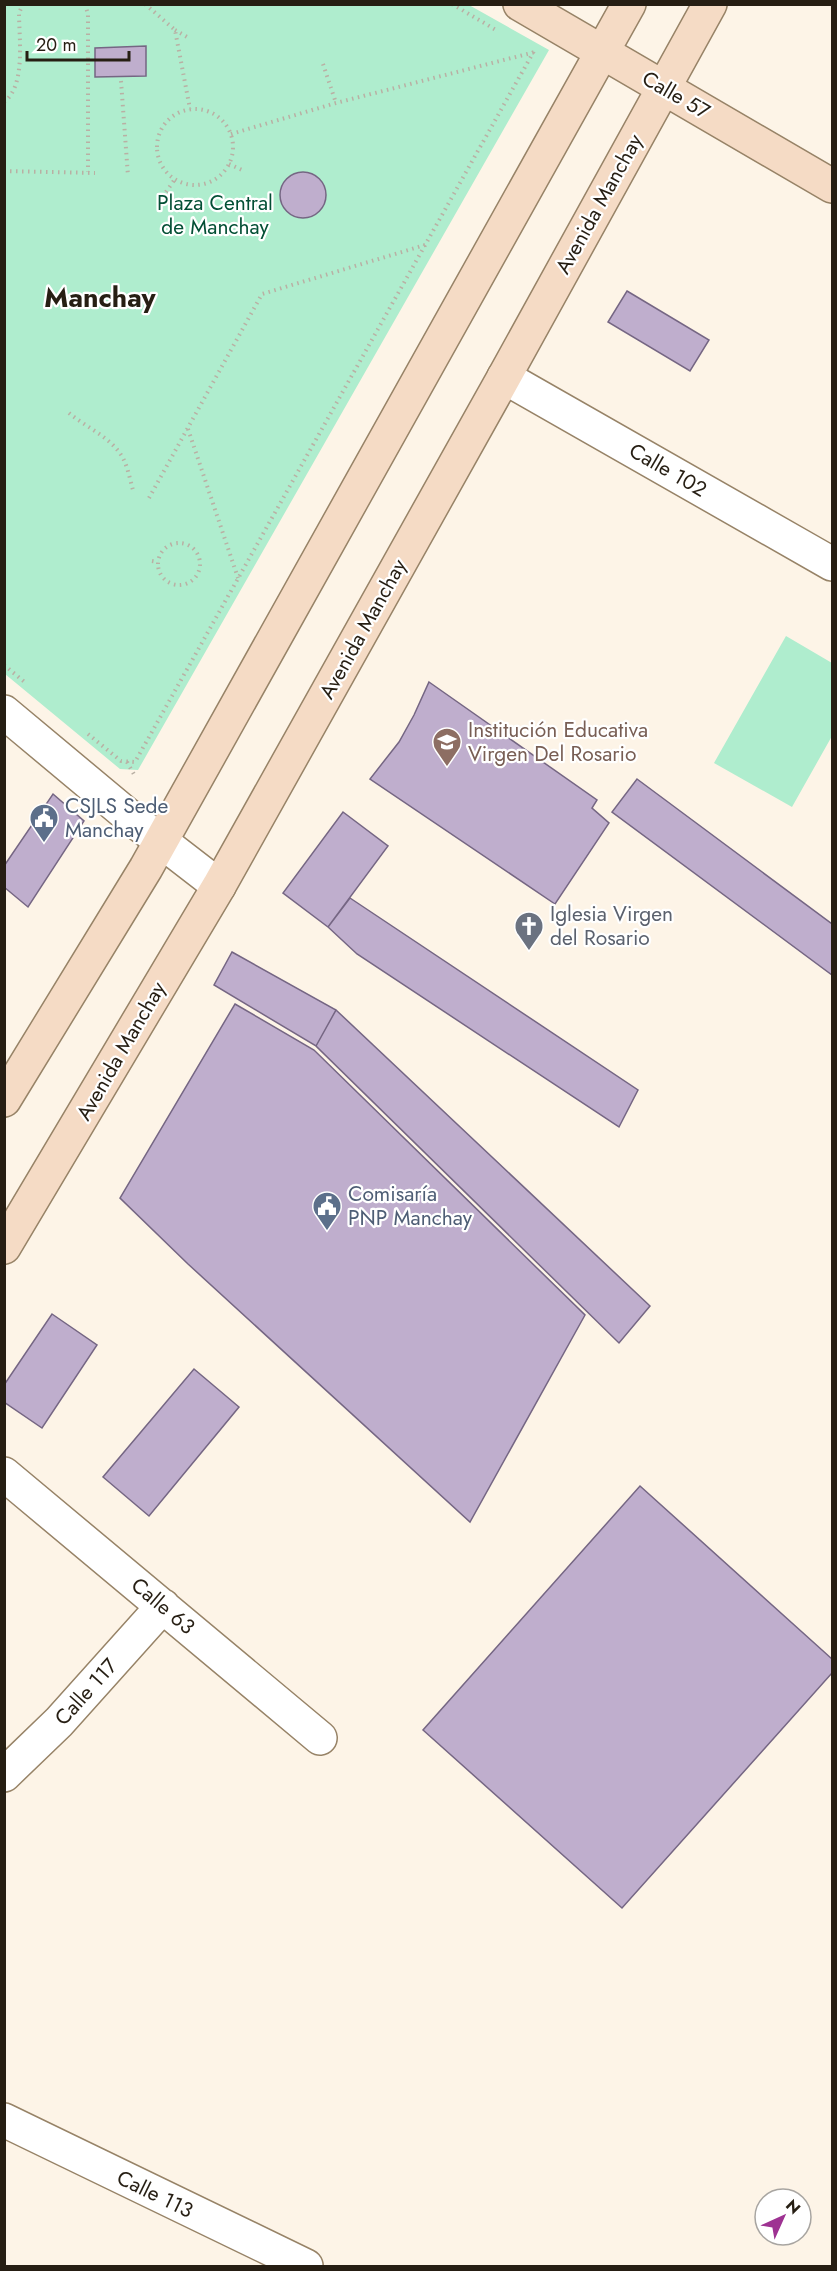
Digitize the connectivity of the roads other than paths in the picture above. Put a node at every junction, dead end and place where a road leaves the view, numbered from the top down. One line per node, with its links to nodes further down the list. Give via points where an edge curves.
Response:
1 (520, 4): 4 (street, Calle 57)
2 (629, 4): 4 (street)
3 (710, 4): 5 (street, Avenida Manchay)
4 (603, 51): 5 (street, Calle 57); 10 (street)
5 (663, 87): 6 (street, Calle 57); 7 (street, Avenida Manchay)
6 (832, 186)
7 (504, 377): 8 (street, Calle 102); 11 (street, Avenida Manchay)
8 (832, 564)
9 (4, 712): 10 (street)
10 (161, 841): 11 (street); 12 (street)
11 (219, 886): 13 (street, Avenida Manchay)
12 (4, 1100)
13 (4, 1247)
14 (4, 1474): 15 (street, Calle 63)
15 (163, 1606): 16 (street, Calle 63); 17 (street, Calle 117, via 59,1722)
16 (320, 1738)
17 (4, 1775)
18 (4, 2120): 19 (street, Calle 113)
19 (267, 2258): 20 (street, Calle 113)
20 (306, 2266)

